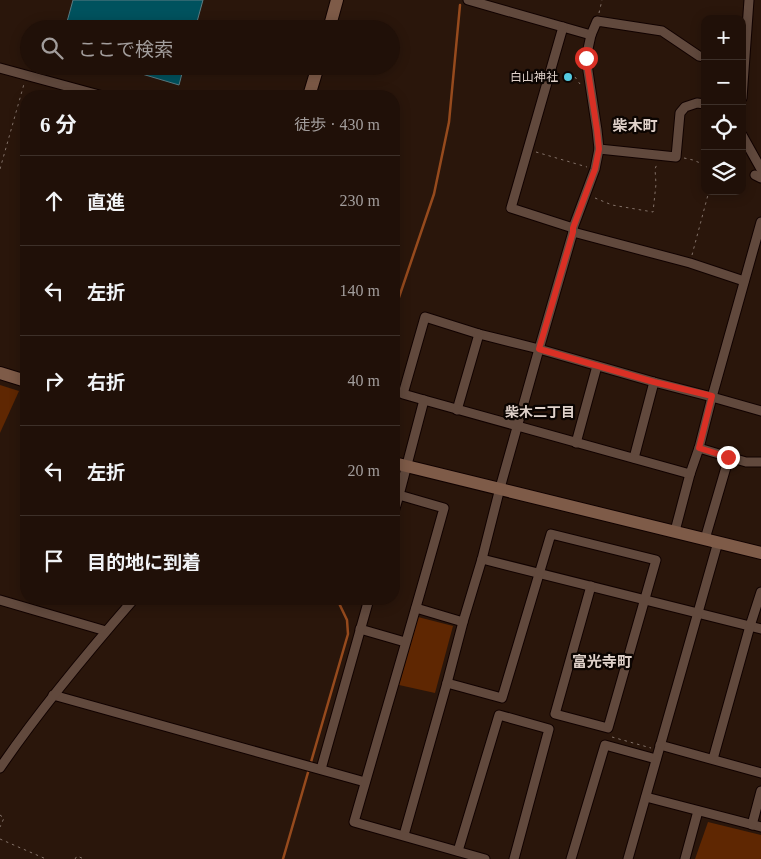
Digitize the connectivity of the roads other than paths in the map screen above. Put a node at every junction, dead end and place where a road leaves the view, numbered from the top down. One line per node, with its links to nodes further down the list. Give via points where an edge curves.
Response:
1 (337, 0): 4 (street)
2 (468, 0): 5 (street)
3 (749, 0): 6 (street)
4 (331, 20)
5 (563, 27): 7 (street); 20 (street, via 511,208)
6 (746, 29)
7 (591, 35): 8 (street, via 597,21 662,31); 17 (street, via 586,58)
8 (701, 56)
9 (0, 68): 10 (street)
10 (20, 74)
11 (23, 75): 13 (street)
12 (315, 75): 14 (street)
13 (80, 90)
14 (311, 90)
15 (701, 104): 17 (street, via 685,107 680,113 676,157)
16 (746, 144): 18 (street)
17 (599, 149): 20 (street)
18 (759, 174)
19 (761, 222): 21 (street)
20 (573, 230): 21 (street); 23 (street)
21 (744, 281): 28 (street)
22 (479, 334): 23 (street); 29 (street, via 425,317 403,394); 30 (street)
23 (539, 349): 24 (street); 32 (street)
24 (597, 366): 27 (street); 33 (street)
25 (0, 373): 26 (street)
26 (20, 379)
27 (654, 382): 28 (street); 36 (street)
28 (712, 396): 31 (street); 34 (street)
29 (424, 400): 30 (street); 38 (street)
30 (457, 410): 32 (street)
31 (761, 411)
32 (518, 427): 33 (street); 40 (street)
33 (576, 443): 36 (street)
34 (699, 448): 35 (street); 39 (street)
35 (728, 457): 37 (street); 43 (street)
36 (634, 458): 39 (street)
37 (761, 462)
38 (400, 465): 40 (street)
39 (690, 474): 42 (street)
40 (500, 488): 42 (street); 45 (street)
41 (400, 496): 53 (street, via 444,508)
42 (675, 531): 43 (street)
43 (712, 541): 44 (street); 54 (street)
44 (761, 553)
45 (482, 559): 46 (street); 55 (street)
46 (538, 573): 47 (street); 50 (street, via 551,534 656,560); 61 (street, via 502,698)
47 (592, 586): 50 (street); 50 (street, via 555,714 608,728)
48 (761, 592): 56 (street)
49 (0, 600): 59 (street)
50 (645, 600): 54 (street)
51 (129, 605): 59 (street)
52 (367, 605): 57 (street)
53 (416, 608): 55 (street); 60 (street)
54 (699, 613): 56 (street); 63 (street)
55 (463, 622): 61 (street)
56 (750, 626): 58 (street); 65 (street)
57 (360, 629): 60 (street); 67 (street)
58 (761, 629)
59 (106, 631): 62 (street)
60 (405, 642): 69 (street)
61 (447, 683): 74 (street)
62 (53, 695): 66 (street); 67 (street)
63 (660, 745): 64 (street); 65 (street)
64 (656, 759): 71 (street); 78 (street, via 605,745)
65 (713, 759): 68 (street)
66 (0, 768)
67 (319, 769): 69 (street)
68 (761, 773)
69 (365, 782): 74 (street, via 354,822)
70 (761, 791): 73 (street)
71 (646, 798): 72 (street); 79 (street)
72 (698, 811): 73 (street); 80 (street)
73 (757, 826)
74 (404, 835): 75 (street)
75 (458, 851): 76 (street); 77 (street, via 499,715 549,729)
76 (485, 859)
77 (514, 859)
78 (571, 859)
79 (628, 859)
80 (685, 859)

